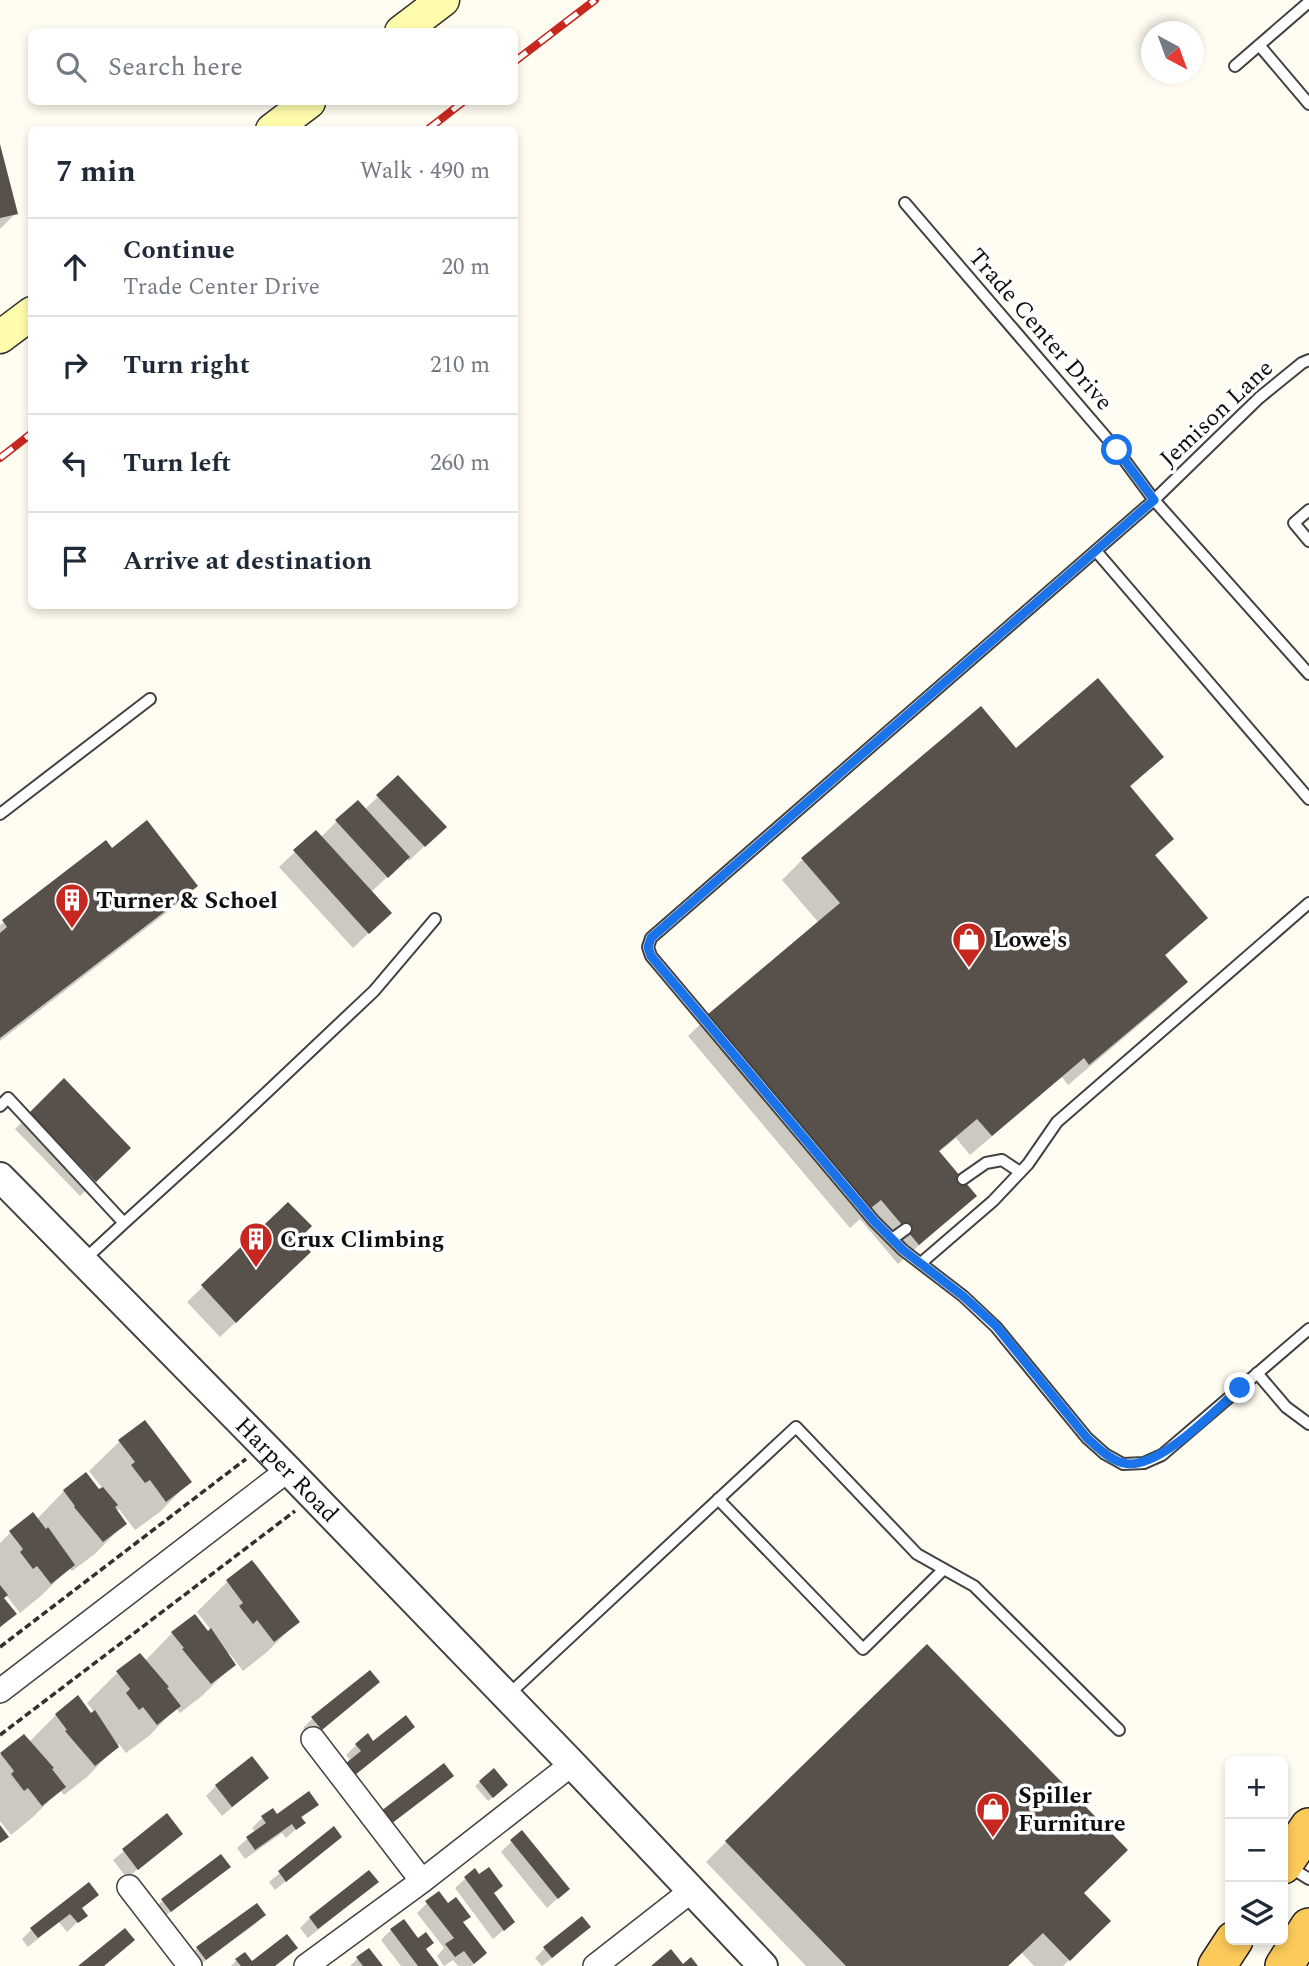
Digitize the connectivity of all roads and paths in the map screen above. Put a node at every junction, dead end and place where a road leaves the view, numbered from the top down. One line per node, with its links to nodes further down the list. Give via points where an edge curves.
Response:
1 (443, 0): 3 (main road)
2 (1308, 4): 4 (lane)
3 (406, 28)
4 (1259, 45): 5 (lane); 6 (lane)
5 (1235, 66)
6 (1309, 104)
7 (305, 105): 8 (main road)
8 (277, 126)
9 (905, 203): 13 (lane, Trade Center Drive, via 1117,450)
10 (28, 316): 11 (main road)
11 (0, 337)
12 (1309, 360): 13 (lane, Jemison Lane, via 1259,398)
13 (1154, 500): 16 (lane, Jemison Lane); 17 (lane, Trade Center Drive)
14 (1309, 510): 15 (lane, via 1294,523)
15 (1309, 541)
16 (1096, 551): 19 (lane); 29 (lane, Jemison Lane, via 651,938 648,947)
17 (1309, 674)
18 (150, 699): 20 (lane)
19 (1309, 799)
20 (0, 814)
21 (1309, 903): 24 (lane, via 1057,1122)
22 (435, 919): 27 (lane, via 374,991)
23 (0, 1106): 27 (lane, via 8,1098)
24 (1020, 1172): 26 (lane, via 1002,1160 986,1163); 31 (lane)
25 (0, 1177): 30 (street, Harper Road)
26 (963, 1179)
27 (124, 1223): 30 (lane)
28 (906, 1228): 29 (lane)
29 (892, 1239): 31 (lane)
30 (83, 1261): 35 (street, Harper Road)
31 (921, 1264): 33 (lane, via 996,1326 1087,1438 1123,1464 1144,1463 1163,1455)
32 (1309, 1329): 33 (lane)
33 (1257, 1374): 34 (lane, via 1286,1407)
34 (1309, 1424)
35 (264, 1446): 36 (street, Harper Road); 40 (path)
36 (288, 1470): 37 (street, Harper Road); 41 (street)
37 (313, 1497): 42 (street, Harper Road); 44 (path)
38 (718, 1499): 39 (lane, via 796,1427 917,1554); 39 (lane, via 863,1649); 42 (lane)
39 (944, 1569): 43 (lane, via 974,1586)
40 (0, 1647)
41 (0, 1691)
42 (506, 1696): 46 (street, Harper Road)
43 (1119, 1730)
44 (0, 1735)
45 (313, 1739): 49 (street)
46 (572, 1764): 49 (street); 51 (street, Harper Road)
47 (1309, 1827): 48 (highway)
48 (1292, 1869)
49 (422, 1881): 55 (street)
50 (129, 1887): 54 (street)
51 (691, 1891): 56 (street); 57 (street, Harper Road)
52 (1309, 1927): 59 (highway)
53 (1231, 1945): 58 (highway)
54 (190, 1966)
55 (306, 1966)
56 (595, 1966)
57 (763, 1966)
58 (1217, 1966)
59 (1284, 1966)

